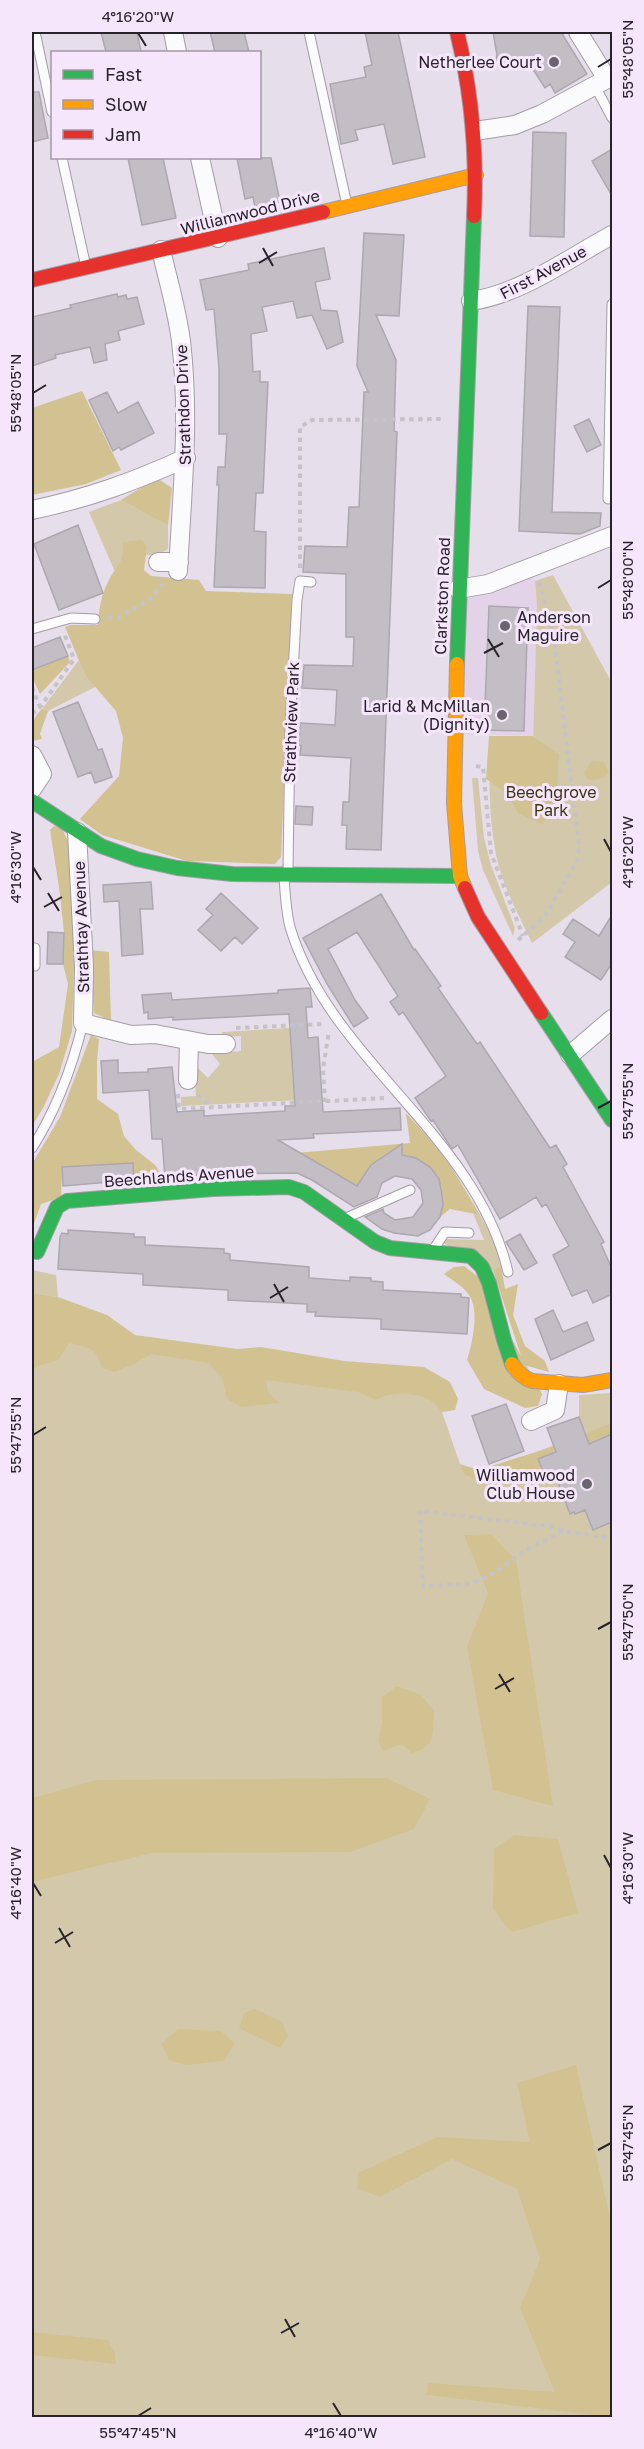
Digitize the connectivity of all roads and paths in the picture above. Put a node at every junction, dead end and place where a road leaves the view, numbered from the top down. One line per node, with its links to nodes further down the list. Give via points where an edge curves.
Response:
1 (35, 32): 8 (lane)
2 (173, 32): 6 (street)
3 (309, 32): 14 (lane)
4 (457, 32): 10 (street, Clarkston Road)
5 (578, 32): 7 (street)
6 (177, 51)
7 (605, 81): 9 (lane); 10 (street, via 515,125)
8 (51, 107)
9 (612, 118)
10 (475, 131): 13 (street, Clarkston Road)
11 (62, 159): 18 (lane)
12 (200, 159): 16 (street)
13 (476, 175): 14 (street, Williamwood Drive); 20 (street, Clarkston Road)
14 (347, 205): 16 (street, Williamwood Drive)
15 (612, 235): 20 (street, First Avenue, via 514,289 493,298)
16 (218, 238): 17 (street, Williamwood Drive)
17 (161, 250): 18 (street, Williamwood Drive); 24 (street, Strathdon Drive, via 180,339)
18 (86, 267): 19 (street, Williamwood Drive)
19 (32, 280)
20 (471, 301): 23 (street, Clarkston Road)
21 (612, 304): 22 (lane)
22 (612, 382): 25 (lane)
23 (466, 419): 31 (path, via 312,420 300,427); 33 (street, Clarkston Road)
24 (186, 458): 26 (street, via 83,499); 29 (street, Strathdon Drive)
25 (608, 499)
26 (32, 510)
27 (612, 536): 30 (street)
28 (158, 562): 29 (street)
29 (178, 567): 34 (path, via 149,600 119,617)
30 (534, 567): 33 (street, via 488,584); 47 (path, via 554,638 579,847 577,861 544,918)
31 (300, 581): 32 (lane); 45 (lane, Strathview Park, via 290,727)
32 (311, 582)
33 (458, 589): 41 (street, Clarkston Road)
34 (95, 619): 35 (lane)
35 (59, 622): 36 (lane); 38 (path, via 74,659)
36 (32, 629)
37 (32, 687): 38 (path)
38 (39, 705): 39 (path)
39 (32, 714)
40 (32, 755): 42 (street, via 42,774)
41 (455, 763): 46 (street, Clarkston Road, via 455,836); 47 (path, via 483,767 490,852)
42 (32, 789)
43 (32, 801): 44 (street)
44 (77, 832): 45 (street, via 137,859 177,868); 52 (street, Strathtay Avenue, via 84,967)
45 (286, 875): 46 (street); 67 (lane, Strathview Park, via 290,925 312,980 357,1047 454,1161 490,1223)
46 (460, 876): 49 (street, Clarkston Road, via 478,917)
47 (523, 936): 49 (path)
48 (32, 948): 50 (lane)
49 (501, 954): 55 (street, Clarkston Road)
50 (35, 966)
51 (612, 1019): 55 (street)
52 (82, 1023): 54 (street, via 131,1035 155,1034); 61 (lane, Strathtay Avenue, via 61,1094)
53 (228, 1036): 54 (street); 58 (path, via 330,1023 323,1069)
54 (189, 1041): 56 (street)
55 (570, 1055): 60 (street, Clarkston Road)
56 (188, 1080)
57 (389, 1098): 58 (path)
58 (325, 1102): 59 (path)
59 (213, 1108)
60 (612, 1120)
61 (32, 1148)
62 (410, 1190): 63 (lane)
63 (344, 1220): 65 (street, Beechlands Avenue, via 289,1187 75,1200 57,1207); 66 (street, Beechlands Avenue, via 390,1248)
64 (469, 1233): 66 (lane, via 445,1232)
65 (37, 1252)
66 (432, 1252): 69 (street, Beechlands Avenue, via 471,1256 481,1263 494,1294 503,1340 516,1370 524,1378)
67 (508, 1272)
68 (612, 1380): 69 (street, Beechlands Avenue, via 592,1386)
69 (559, 1384): 70 (street, via 555,1410)
70 (531, 1420)
71 (563, 1531): 71 (path, via 420,1511 423,1586 471,1584); 72 (path)
72 (612, 1535)

